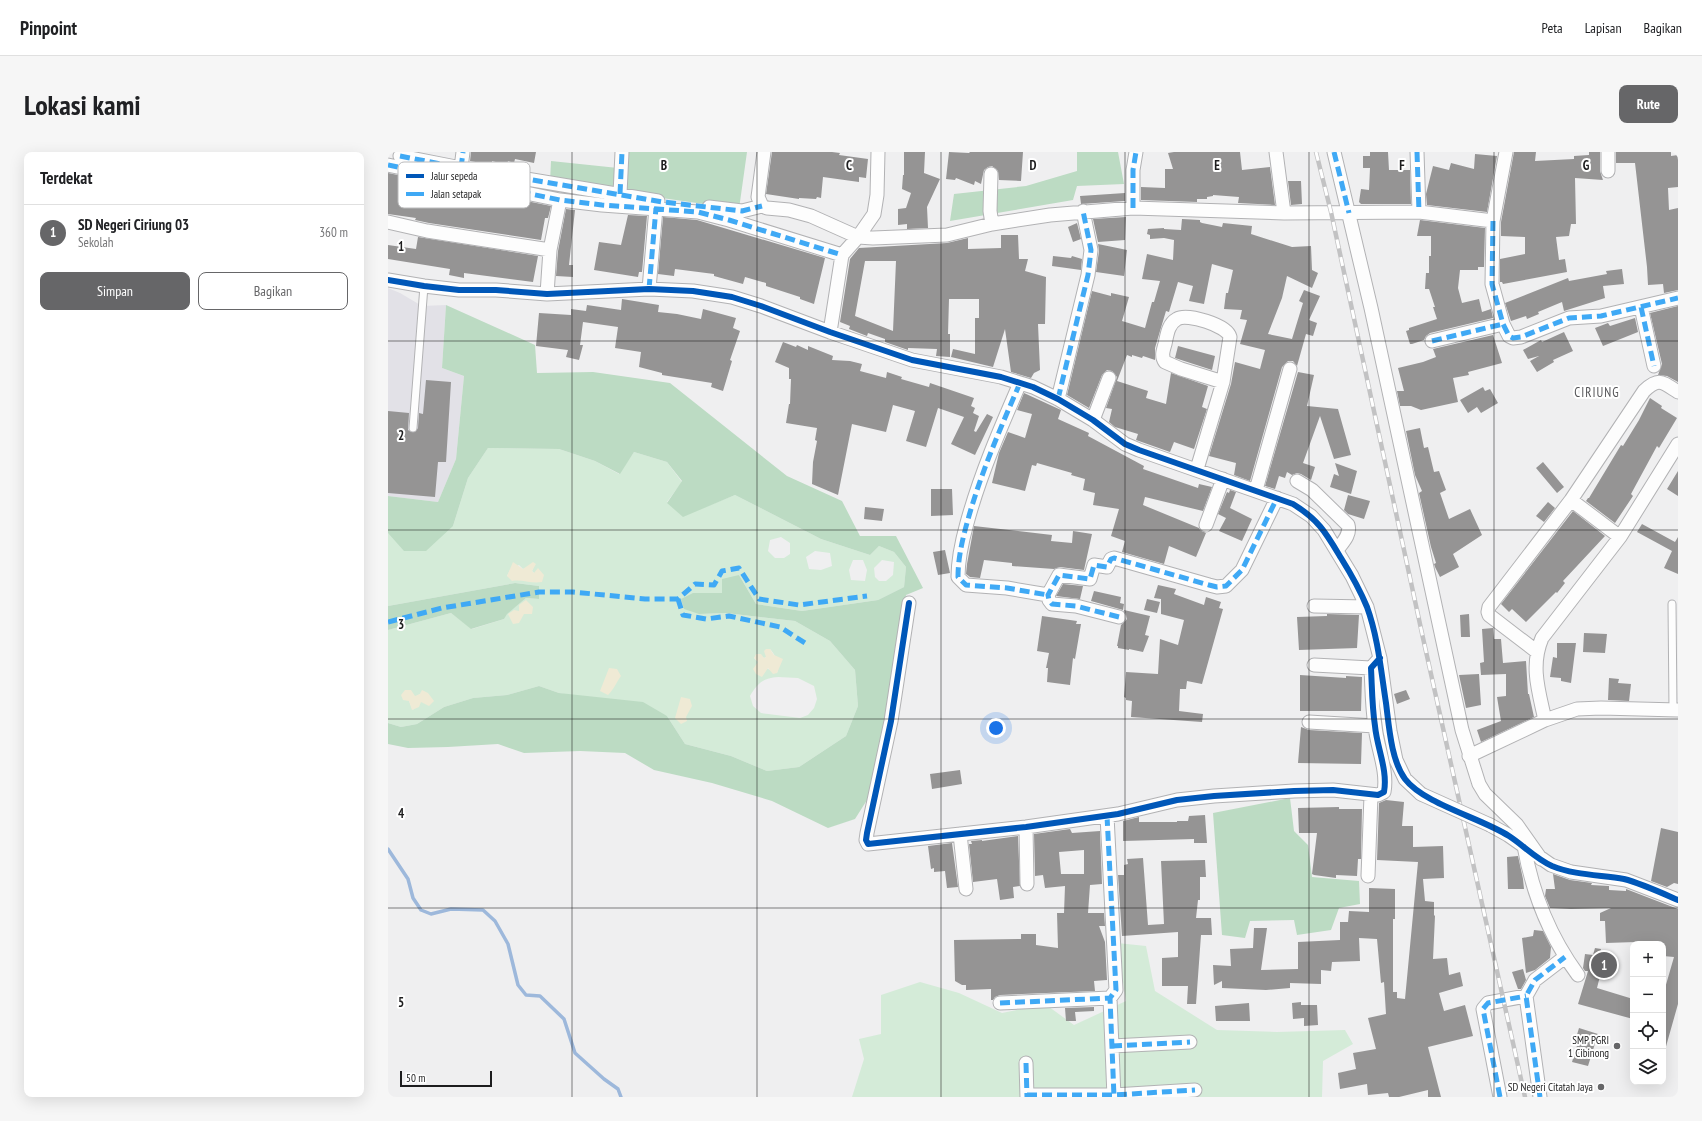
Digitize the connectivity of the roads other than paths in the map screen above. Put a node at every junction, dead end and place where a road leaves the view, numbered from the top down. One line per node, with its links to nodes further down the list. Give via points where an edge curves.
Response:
1 (462, 152): 13 (street)
2 (622, 152): 20 (street)
3 (764, 152): 22 (street, via 758,197)
4 (878, 152): 32 (street, via 874,214)
5 (1136, 152): 24 (street, via 1133,170)
6 (1276, 152): 27 (street)
7 (1334, 152): 28 (street)
8 (1417, 152): 26 (street)
9 (1506, 152): 29 (street)
10 (1608, 152): 16 (street)
11 (396, 155): 12 (street)
12 (431, 162)
13 (461, 162)
14 (388, 165): 15 (street)
15 (398, 167)
16 (1608, 171)
17 (991, 174): 31 (street)
18 (530, 179): 20 (street)
19 (530, 194): 21 (street)
20 (620, 194): 22 (street, via 742,211)
21 (560, 200): 23 (street); 33 (street)
22 (762, 206): 32 (street, via 811,216)
23 (656, 208): 34 (street, via 698,212 730,220); 37 (street)
24 (1133, 208): 25 (street); 27 (street)
25 (1083, 211): 31 (street); 50 (street, via 1091,250 1089,269)
26 (1419, 212): 28 (street); 29 (street)
27 (1284, 213): 28 (street)
28 (1349, 213): 76 (street)
29 (1494, 221): 41 (street, via 1492,284)
30 (388, 222): 33 (street, via 427,231)
31 (992, 224): 32 (street, via 947,235)
32 (858, 237): 34 (street)
33 (550, 250): 38 (street)
34 (842, 255): 42 (street)
35 (388, 280): 36 (street)
36 (424, 286): 38 (street); 52 (lane)
37 (649, 289): 38 (street); 42 (street, via 693,291 732,297)
38 (547, 294)
39 (1678, 298): 40 (street)
40 (1641, 307): 41 (street, via 1601,316 1569,318 1521,337 1509,336); 44 (street)
41 (1503, 324): 43 (street)
42 (830, 332): 48 (street, via 912,360)
43 (1432, 341)
44 (1654, 366)
45 (1290, 369): 57 (street)
46 (1109, 378): 51 (street)
47 (1223, 382): 47 (street, via 1229,333 1217,325 1194,319 1185,317 1175,320 1167,333 1163,354 1165,362); 54 (street)
48 (1020, 383): 50 (street); 63 (street, via 972,503 963,538 958,577 966,585)
49 (1678, 392): 59 (street, via 1662,382 1653,382 1644,391)
50 (1058, 399): 51 (street)
51 (1093, 420): 54 (street, via 1125,444)
52 (413, 428)
53 (1678, 444): 61 (street)
54 (1197, 469): 55 (street)
55 (1223, 479): 57 (street); 60 (street)
56 (1297, 481): 62 (street, via 1312,490 1348,525 1347,535)
57 (1256, 490): 58 (street)
58 (1277, 498): 62 (street, via 1293,504 1318,522); 63 (street, via 1242,570 1226,586 1209,585 1114,558 1107,567 1094,565 1090,579 1059,575)
59 (1571, 500): 61 (street); 69 (street, via 1489,607 1489,616)
60 (1206, 525)
61 (1620, 537): 69 (street, via 1542,638)
62 (1337, 550): 67 (street)
63 (1048, 595): 68 (street, via 1048,600 1052,604 1076,606)
64 (909, 603): 80 (street, via 891,721 867,842 871,844)
65 (1672, 604): 72 (lane)
66 (1314, 606): 67 (street)
67 (1367, 607): 70 (street)
68 (1119, 616)
69 (1536, 651): 73 (street, via 1538,685)
70 (1375, 663): 71 (street); 75 (street); 81 (street, bridge, via 1396,760 1405,779 1421,794 1490,825)
71 (1314, 665)
72 (1676, 710): 73 (street, via 1577,709)
73 (1545, 720): 76 (street)
74 (1309, 722): 75 (street)
75 (1375, 726): 77 (street, via 1385,786 1384,792)
76 (1469, 756): 82 (street, via 1485,794 1517,825)
77 (1371, 795): 78 (street, via 1333,790 1214,796 1177,800); 83 (street)
78 (1107, 816): 79 (street); 90 (street, via 1116,990)
79 (1026, 827): 80 (street); 84 (street)
80 (960, 834): 85 (street)
81 (1524, 846): 82 (street); 87 (street, via 1532,886)
82 (1541, 859): 86 (street, via 1572,872 1626,880)
83 (1368, 876)
84 (1027, 884)
85 (966, 889)
86 (1678, 900)
87 (1565, 957): 88 (street); 89 (street, via 1535,980)
88 (1578, 974)
89 (1526, 996): 98 (street, via 1488,1003 1483,1009); 99 (street)
90 (1110, 998): 91 (street); 93 (street)
91 (1000, 1003)
92 (1190, 1042): 93 (street)
93 (1112, 1046): 97 (street)
94 (1026, 1063): 96 (street)
95 (1195, 1090): 97 (street)
96 (1027, 1096): 97 (street)
97 (1114, 1096)
98 (1500, 1097)
99 (1540, 1097)

